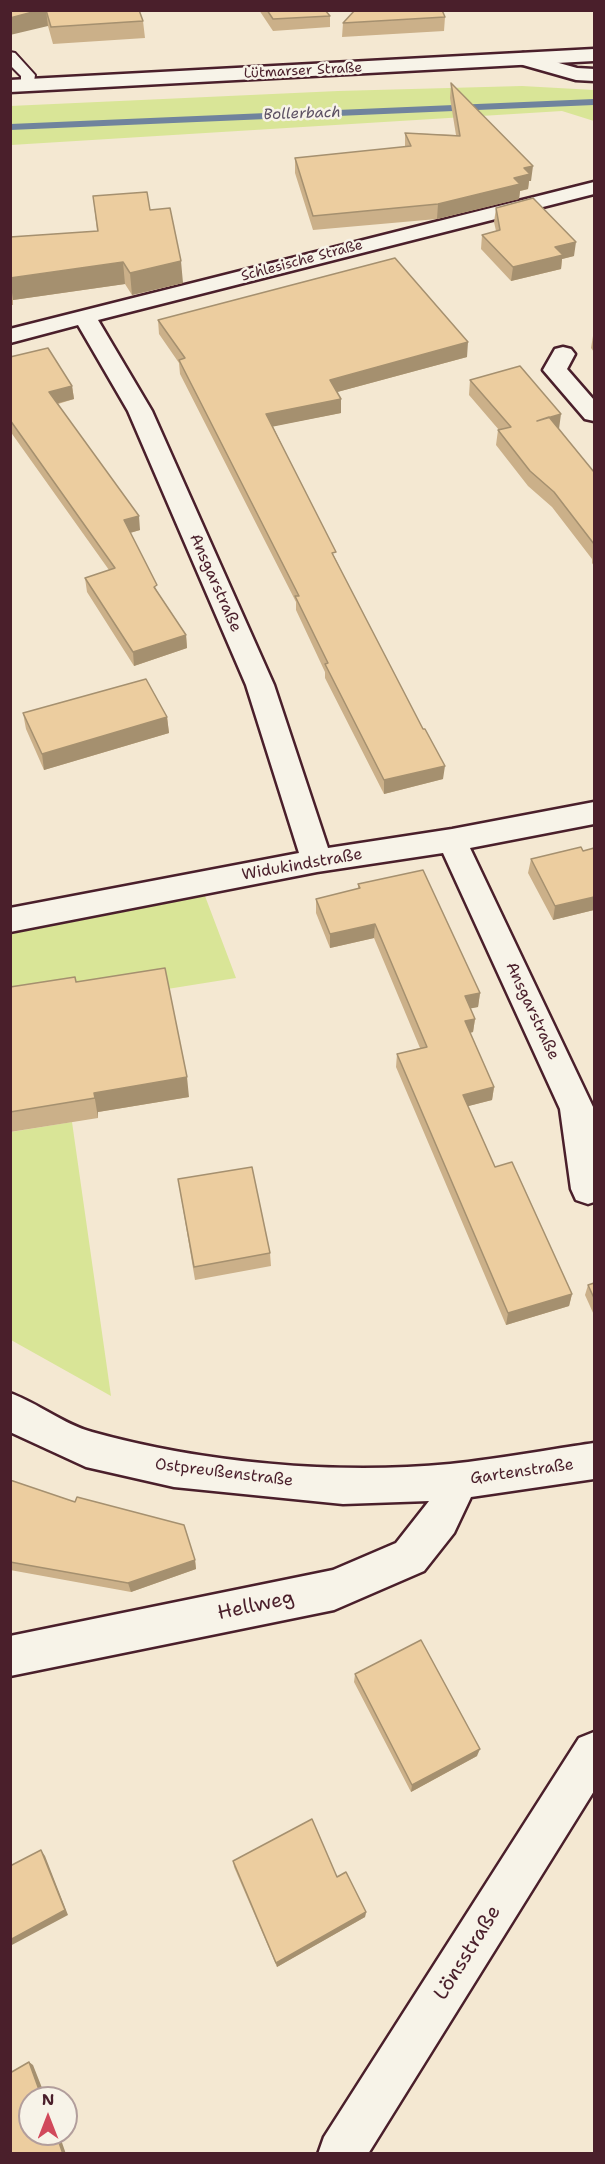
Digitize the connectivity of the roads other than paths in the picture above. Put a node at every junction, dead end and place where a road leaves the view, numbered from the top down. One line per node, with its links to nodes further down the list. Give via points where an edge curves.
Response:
1 (594, 55): 3 (street, Lütmarser Straße)
2 (10, 56): 5 (lane, via 28,75)
3 (523, 59): 4 (street); 5 (street, Lütmarser Straße)
4 (594, 75)
5 (19, 85)
6 (594, 188): 7 (street, Schlesische Straße)
7 (85, 317): 8 (street, Schlesische Straße); 13 (street, Ansgarstraße, via 140,411 260,686)
8 (10, 336)
9 (563, 354): 10 (street, via 555,370)
10 (594, 414)
11 (594, 813): 12 (street, Widukindstraße)
12 (452, 840): 13 (street, Widukindstraße); 15 (street, Ansgarstraße, via 577,1109)
13 (317, 861): 14 (street, Widukindstraße)
14 (10, 920)
15 (588, 1189)
16 (10, 1410): 18 (street, Ostpreußenstraße, via 86,1449 174,1469 343,1486)
17 (594, 1461): 18 (street, Gartenstraße)
18 (449, 1482): 19 (street, Hellweg, via 453,1494 410,1557 334,1590)
19 (10, 1656)
20 (594, 1753): 21 (street, Lönsstraße)
21 (341, 2154)

